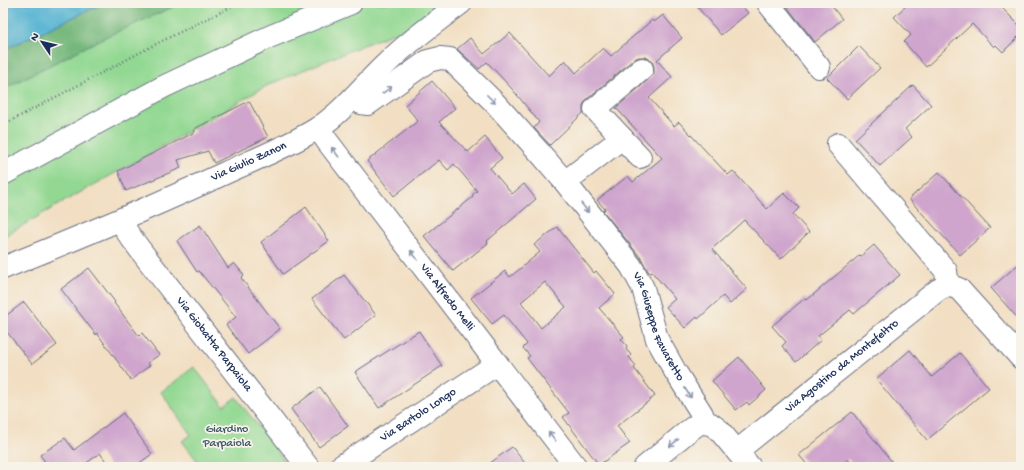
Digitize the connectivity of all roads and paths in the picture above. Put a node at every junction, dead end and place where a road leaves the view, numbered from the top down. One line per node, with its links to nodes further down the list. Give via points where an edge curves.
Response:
1 (239, 3): 8 (path, via 158,42)
2 (351, 3): 13 (street, via 269,37 164,87)
3 (461, 3): 7 (street, Via Giulio Zanon, via 387,62)
4 (768, 3): 5 (street)
5 (819, 67)
6 (642, 69): 10 (street, via 595,109)
7 (355, 97): 9 (street, Via Giulio Zanon); 14 (street, Via Giuseppe Favaretto, one-way to 14, via 361,103 368,104 428,61 450,59 495,103)
8 (3, 125)
9 (318, 128): 15 (street, Via Giulio Zanon, via 294,142); 19 (street, Via Alfredo Melli, one-way to 9)
10 (622, 138): 12 (street); 14 (street)
11 (838, 144): 17 (street, via 946,271)
12 (640, 157)
13 (3, 174)
14 (565, 182): 20 (street, Via Giuseppe Favaretto, one-way to 20, via 631,266 643,288 657,339 702,414)
15 (122, 219): 16 (street, Via Giulio Zanon); 22 (street, Via Giobatta Parpaiola, via 127,232 141,251)
16 (3, 268)
17 (948, 285): 18 (street, via 958,289); 21 (street, Via Agostino da Montefeltro, via 938,290)
18 (1021, 358)
19 (497, 364): 23 (street, Via Bartolo Longo); 24 (street, Via Alfredo Melli, one-way to 19)
20 (704, 423): 21 (street, via 711,424 719,430); 25 (street, one-way to 25, via 687,432)
21 (743, 459)
22 (308, 467)
23 (340, 467)
24 (576, 467)
25 (645, 467)

